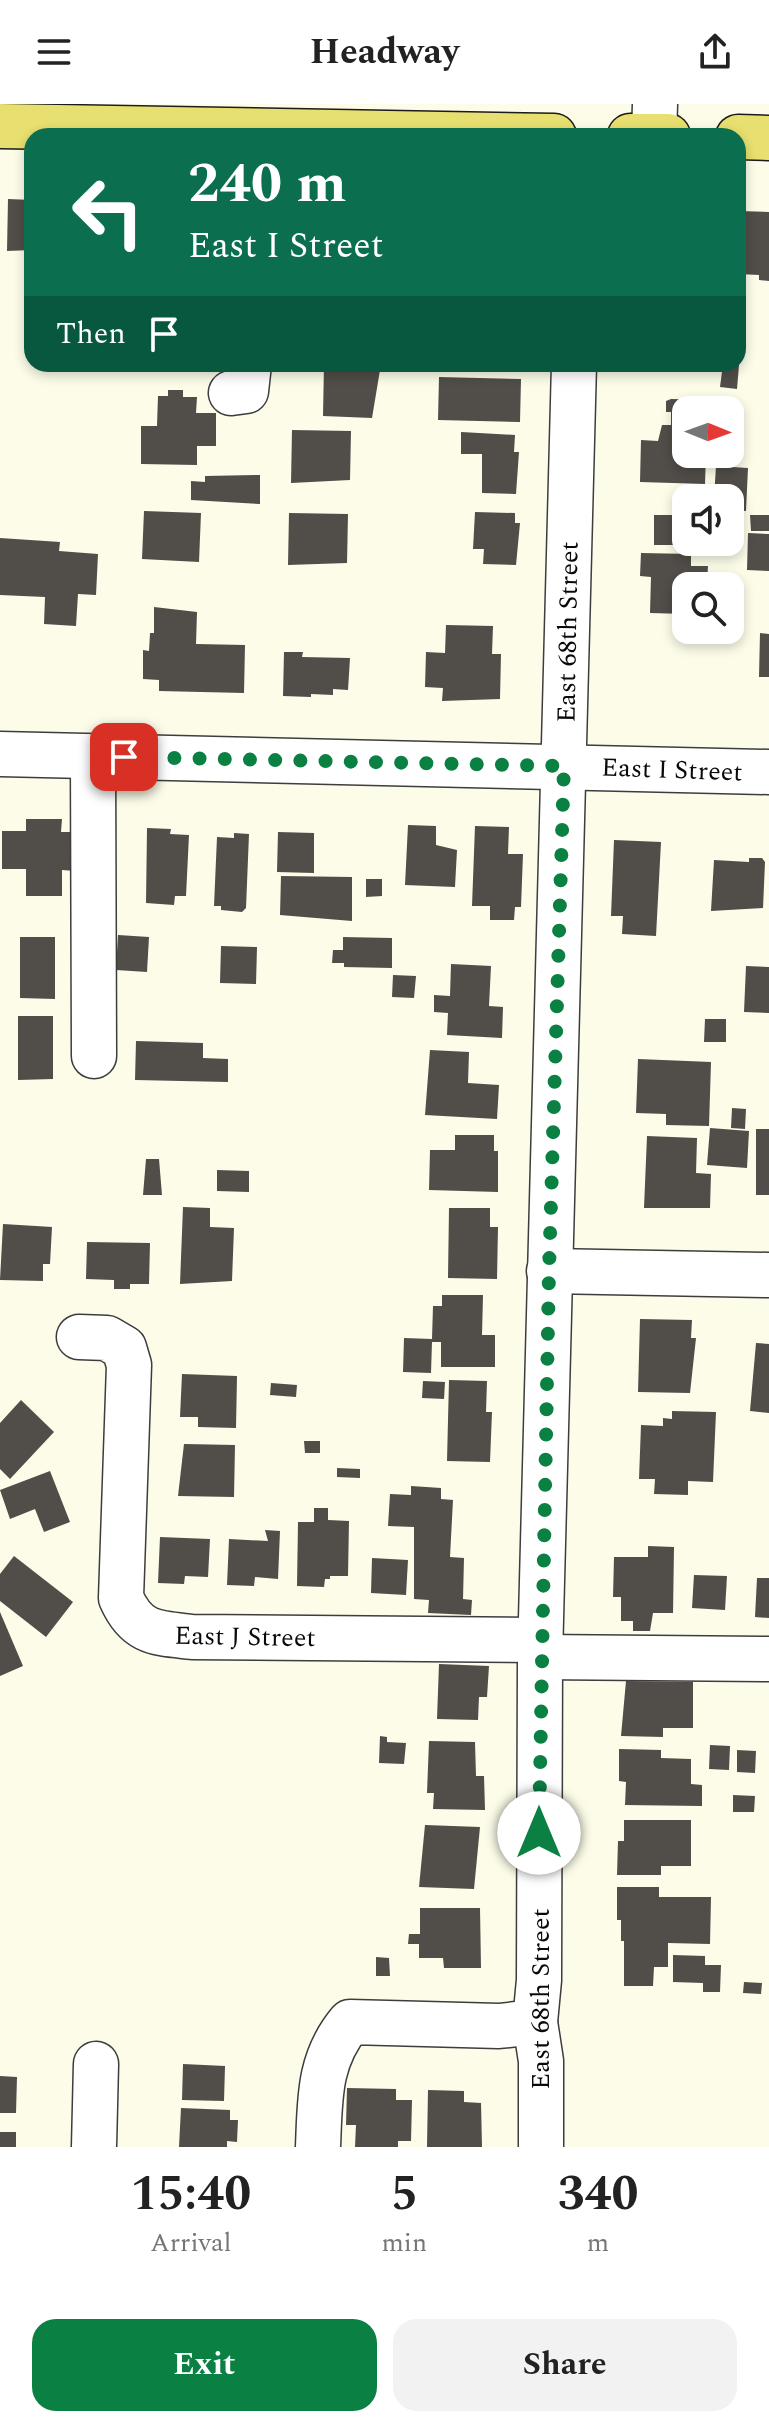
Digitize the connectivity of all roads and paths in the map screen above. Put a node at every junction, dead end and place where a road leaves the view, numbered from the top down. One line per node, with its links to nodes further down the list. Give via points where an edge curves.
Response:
1 (655, 104): 5 (street)
2 (274, 125): 3 (main road); 4 (main road)
3 (0, 126)
4 (350, 128)
5 (654, 128)
6 (746, 137): 7 (main road)
7 (769, 138)
8 (574, 372): 11 (street, East 68th Street)
9 (0, 754): 10 (street, East I Street)
10 (93, 757): 11 (street, East I Street); 13 (street)
11 (564, 766): 12 (street, East I Street); 14 (street, East 68th Street)
12 (769, 772)
13 (94, 1056)
14 (549, 1271): 15 (street); 17 (street, East 68th Street)
15 (769, 1275)
16 (79, 1337): 17 (street, East J Street, via 107,1338 124,1348 129,1365 121,1598 141,1626 158,1634 192,1637)
17 (541, 1648): 18 (street, East J Street); 19 (street, East 68th Street)
18 (769, 1659)
19 (535, 2022): 22 (street, via 350,2022 324,2064); 23 (street, East 68th Street, via 541,2061)
20 (96, 2064): 21 (street)
21 (94, 2147)
22 (318, 2147)
23 (541, 2147)

